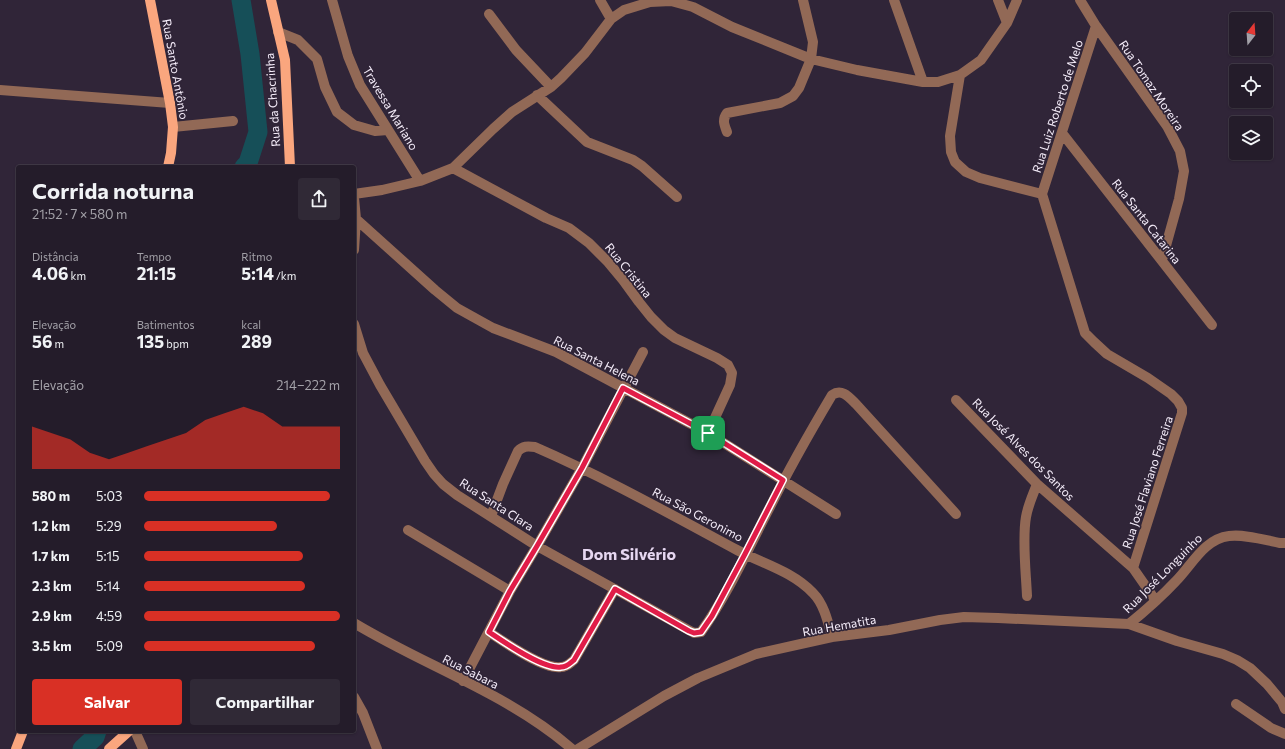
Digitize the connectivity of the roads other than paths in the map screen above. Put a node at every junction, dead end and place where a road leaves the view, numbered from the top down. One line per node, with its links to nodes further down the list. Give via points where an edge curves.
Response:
1 (150, 0): 22 (main road, Rua Santo Antônio)
2 (271, 0): 15 (main road, Rua da Chacrinha)
3 (332, 0): 25 (street, Travessa Mariano, via 348,56 360,85)
4 (600, 0): 12 (street)
5 (803, 0): 16 (street, via 813,42)
6 (894, 0): 18 (street)
7 (998, 0): 13 (street)
8 (1017, 0): 13 (street)
9 (1080, 0): 14 (street, Rua Tomaz Moreira)
10 (696, 4): 12 (street, via 650,2 624,10); 16 (street, via 732,27)
11 (489, 14): 19 (street, via 516,50)
12 (611, 19): 19 (street, via 585,53)
13 (1007, 23): 17 (street, via 981,60)
14 (1096, 26): 27 (street, Rua Luiz Roberto de Melo); 36 (street, Rua Tomaz Moreira, via 1167,126 1180,151 1184,171)
15 (278, 32): 25 (street, via 298,40 316,59 325,86 338,112 354,125 375,131); 29 (main road, Rua da Chacrinha, via 284,60)
16 (811, 59): 18 (street); 26 (street, via 800,88 793,96 780,103 727,113 724,124)
17 (960, 76): 18 (street, via 938,82); 33 (street, via 950,136 951,152 956,162 966,172 980,178)
18 (922, 82)
19 (551, 87): 21 (street)
20 (0, 90): 22 (street)
21 (537, 96): 30 (street, via 507,117); 34 (street, via 587,142 633,160)
22 (170, 103): 24 (main road, Rua Santo Antônio)
23 (232, 121): 24 (street)
24 (173, 127): 28 (main road, Rua Santo Antônio)
25 (388, 130): 31 (street, Travessa Mariano)
26 (727, 132)
27 (1062, 133): 33 (street, Rua Luiz Roberto de Melo); 36 (street, Rua Santa Catarina)
28 (168, 165)
29 (290, 165)
30 (454, 168): 31 (street); 42 (street, Rua Cristina, via 569,228 608,262 664,330 687,345 728,365 732,373 730,385)
31 (420, 181): 32 (street)
32 (356, 194)
33 (1042, 194): 53 (street, Rua José Flaviano Ferreira, via 1085,333 1107,354 1172,394 1182,408)
34 (677, 197)
35 (356, 219): 40 (street, Rua Santa Helena, via 457,308 493,328 561,355)
36 (1162, 260): 37 (street, Rua Santa Catarina)
37 (1212, 325)
38 (356, 330): 48 (street, Rua Santa Clara, via 363,353 377,379 434,474 457,495)
39 (643, 352): 40 (street)
40 (623, 388): 42 (street, Rua Santa Helena); 43 (street)
41 (956, 400): 45 (street, Rua José Alves dos Santos)
42 (708, 433): 44 (street, Rua Santa Helena)
43 (582, 468): 48 (street, Rua São Geronimo, via 535,447 522,448 518,451); 51 (street); 52 (street, Rua São Geronimo)
44 (783, 480): 46 (street, Rua Santa Helena); 47 (street, Rua Santa Clara, via 832,395 841,392 856,404); 52 (street, Rua Santa Clara)
45 (1037, 484): 53 (street, Rua José Alves dos Santos); 56 (street, via 1029,503 1024,535)
46 (836, 514)
47 (956, 514)
48 (491, 516): 51 (street, Rua Santa Clara)
49 (408, 530): 55 (street)
50 (1285, 542): 57 (street, Rua José Longuinho, via 1245,536 1228,536 1212,542)
51 (537, 546): 54 (street, Rua Santa Clara); 55 (street)
52 (745, 554): 54 (street, Rua Santa Clara, via 701,632 694,633); 61 (street, Rua São Geronimo, via 782,570 802,582 815,594 823,608)
53 (1134, 568): 57 (street, Rua José Alves dos Santos)
54 (615, 589): 60 (street, via 574,660 567,666 560,668 538,661)
55 (510, 591): 60 (street)
56 (1027, 596)
57 (1156, 601): 59 (street, Rua José Longuinho)
58 (356, 623): 62 (street, Rua Sabara, via 406,653)
59 (1128, 624): 61 (street, Rua Hematita, via 964,617); 65 (street, Rua Hematita, via 1237,660 1267,684)
60 (489, 632): 62 (street)
61 (832, 637): 75 (street, Rua Hematita, via 756,654 698,678)
62 (463, 680): 74 (street, Rua Sabara, via 538,722)
63 (356, 701): 73 (street)
64 (1236, 704): 69 (street, via 1271,728)
65 (1285, 709)
66 (22, 733): 70 (main road)
67 (127, 733): 71 (main road)
68 (136, 733): 72 (street)
69 (1285, 734)
70 (16, 749)
71 (109, 749)
72 (143, 749)
73 (376, 749)
74 (572, 749)
75 (578, 749)

